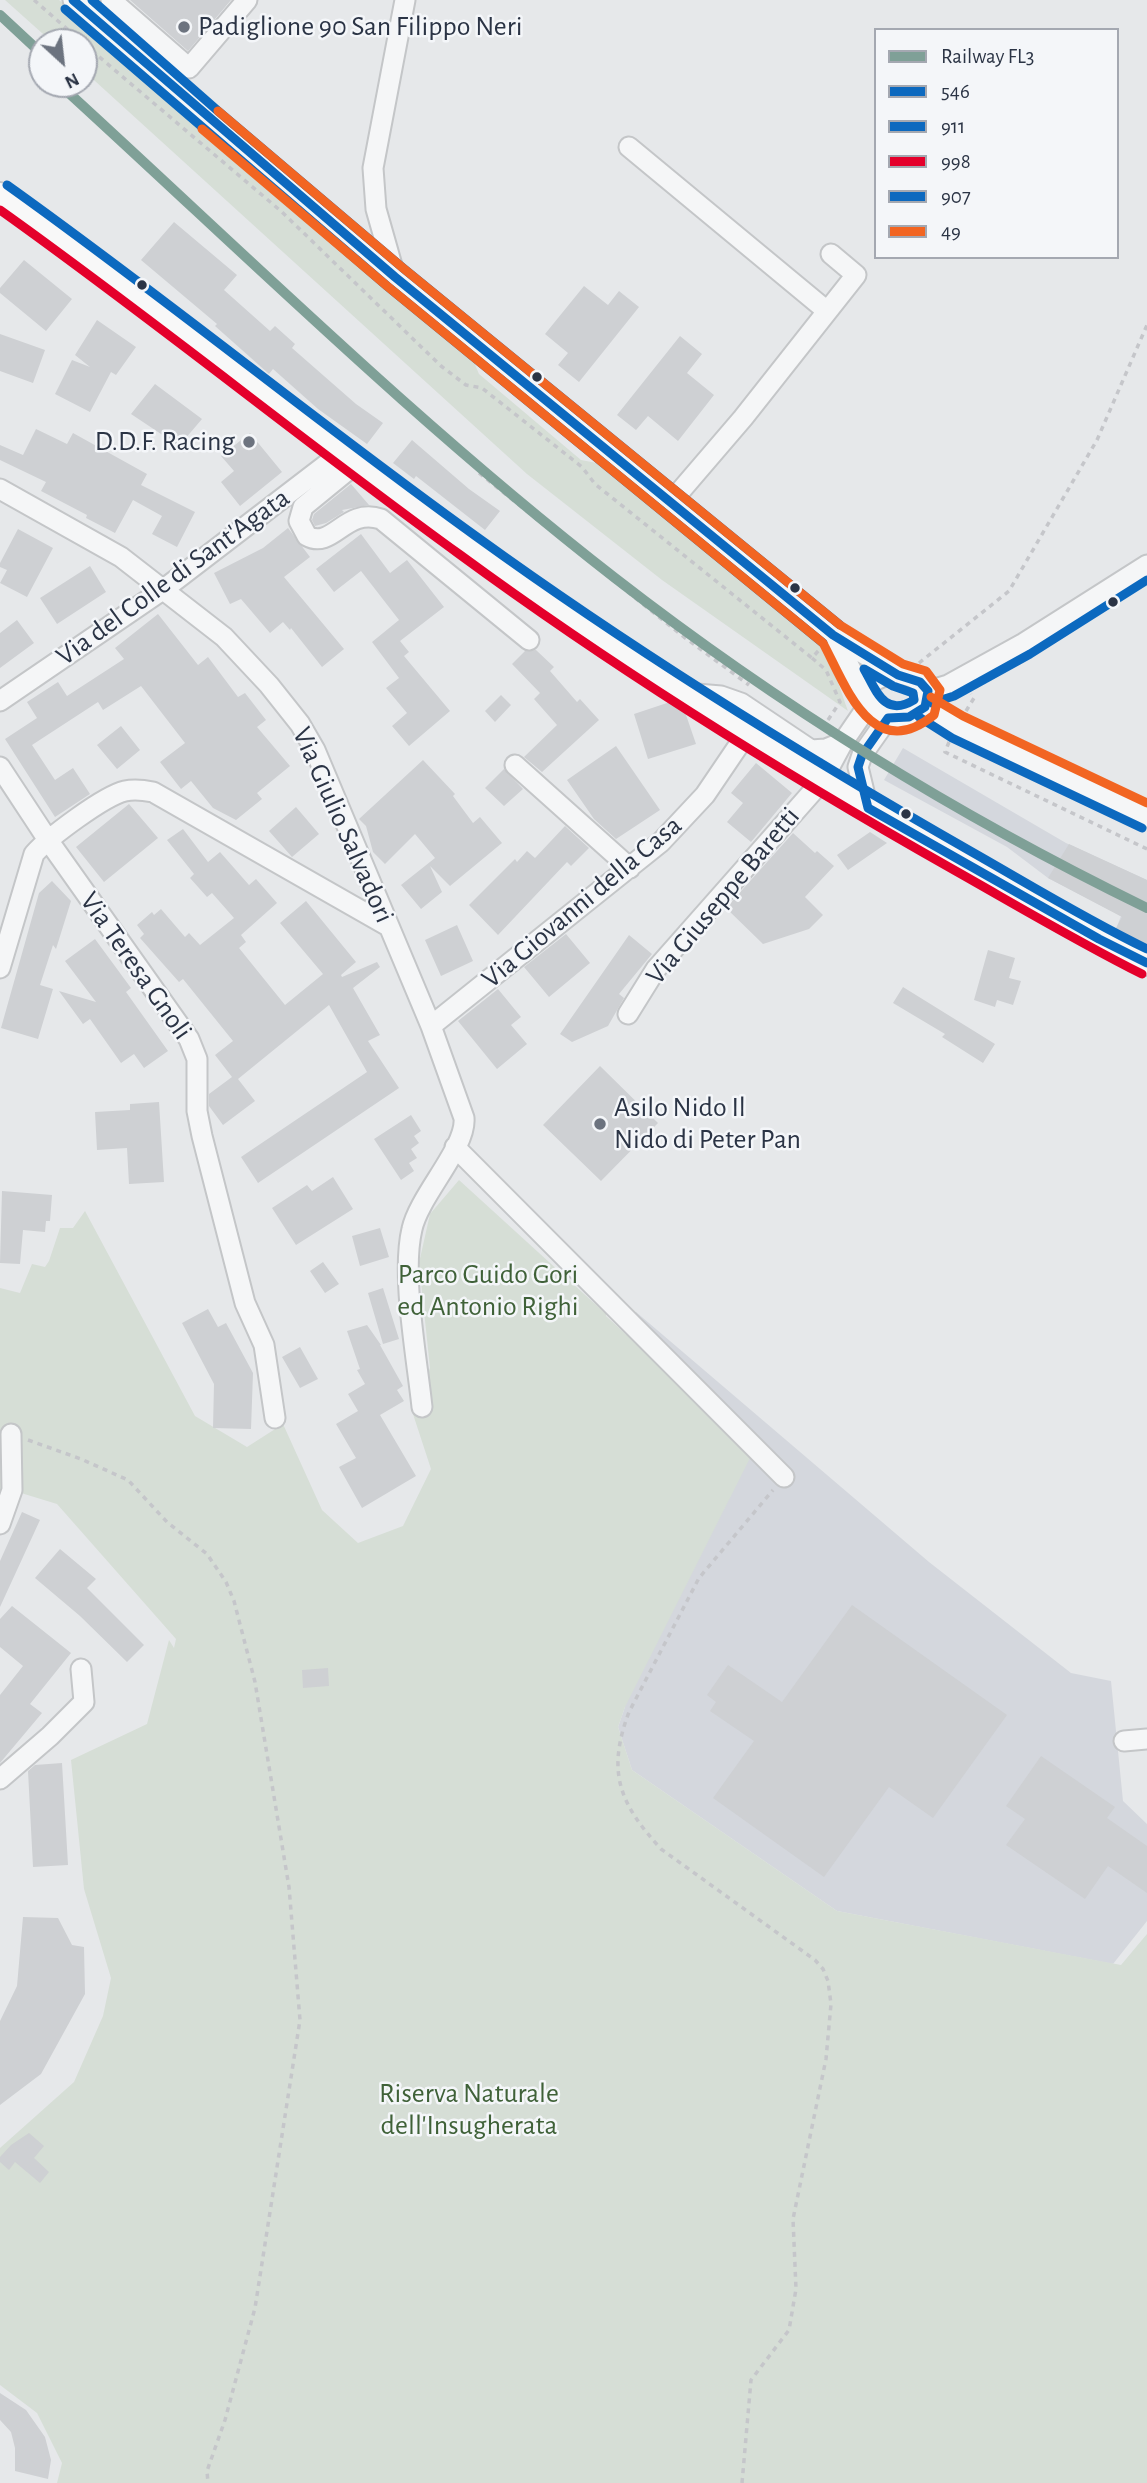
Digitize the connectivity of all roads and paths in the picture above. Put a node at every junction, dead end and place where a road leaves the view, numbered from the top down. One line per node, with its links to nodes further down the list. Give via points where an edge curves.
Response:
1 (34, 0): 6 (path)
2 (73, 0): 11 (street)
3 (111, 0): 4 (street, via 189,68)
4 (247, 0)
5 (405, 0): 11 (street, via 373,168 376,209)
6 (66, 28)
7 (98, 56): 22 (path, via 282,212 440,366 466,385 482,388 582,467 594,484)
8 (629, 147): 12 (street)
9 (0, 195): 14 (main road)
10 (831, 254): 12 (street, via 856,275)
11 (395, 277): 17 (street)
12 (827, 311): 17 (street)
13 (1147, 325): 23 (path, via 1097,440 1009,591)
14 (351, 456): 19 (street, Via del Colle di Sant'Agata); 20 (street, via 303,507 299,521 307,536 326,538 356,517 381,519); 28 (main road, via 486,558)
15 (479, 473): 26 (path)
16 (0, 489): 19 (street, Via Giulio Salvadori, via 114,553)
17 (671, 502): 21 (street)
18 (1147, 565): 29 (street)
19 (164, 589): 30 (street, Via del Colle di Sant'Agata); 46 (street, Via Giulio Salvadori, via 234,647 300,724 316,750)
20 (529, 640)
21 (829, 640): 22 (path); 25 (street); 31 (street)
22 (813, 658): 35 (path, via 826,670 840,702)
23 (921, 661): 24 (path); 25 (path); 25 (path)
24 (933, 667)
25 (905, 670): 29 (street, via 920,682); 31 (street, via 873,681)
26 (755, 689)
27 (969, 691): 33 (path, via 974,698)
28 (685, 693): 34 (main road); 37 (street, via 721,696 741,704 811,750)
29 (927, 699): 32 (street, via 909,717); 42 (street, via 957,727)
30 (0, 701)
31 (868, 702): 32 (street); 37 (street, Via Giuseppe Baretti)
32 (888, 718): 41 (street, via 858,767)
33 (962, 718)
34 (747, 733): 40 (main road); 45 (street, Via Giovanni della Casa, via 685,818)
35 (819, 734)
36 (953, 736): 44 (path, via 945,752)
37 (843, 742): 40 (street, Via Giuseppe Baretti)
38 (515, 765): 45 (street)
39 (0, 767): 43 (street, Via Teresa Gnoli)
40 (822, 781): 41 (main road); 49 (street, Via Giuseppe Baretti, via 656,969)
41 (868, 808): 47 (main road)
42 (1147, 817)
43 (48, 840): 46 (street, via 120,793 153,792); 48 (street, via 31,860); 53 (street, Via Teresa Gnoli, via 189,1039 197,1059 197,1111 245,1303 264,1345)
44 (1147, 849)
45 (630, 868): 50 (street, Via Giovanni della Casa)
46 (388, 926): 50 (street, Via Giulio Salvadori)
47 (1147, 963)
48 (0, 968)
49 (628, 1014)
50 (431, 1026): 51 (street, Via Giulio Salvadori, via 463,1110 465,1123)
51 (455, 1147): 52 (street, Via Giulio Salvadori, via 417,1213 410,1239 409,1276); 55 (street)
52 (422, 1407)
53 (275, 1418)
54 (11, 1434): 56 (street, via 12,1490); 61 (path, via 128,1480 167,1522 207,1554 234,1601 255,1682 289,1887 300,2020 255,2308 207,2471)
55 (784, 1477): 62 (path, via 699,1578 629,1712 618,1756 627,1805 654,1842 815,1960 831,1991 825,2059 793,2219 796,2289 789,2330 751,2380)
56 (0, 1524)
57 (80, 1670): 60 (street, via 83,1702)
58 (1147, 1739): 59 (street)
59 (1124, 1741)
60 (0, 1779)
61 (208, 2483)
62 (742, 2483)

